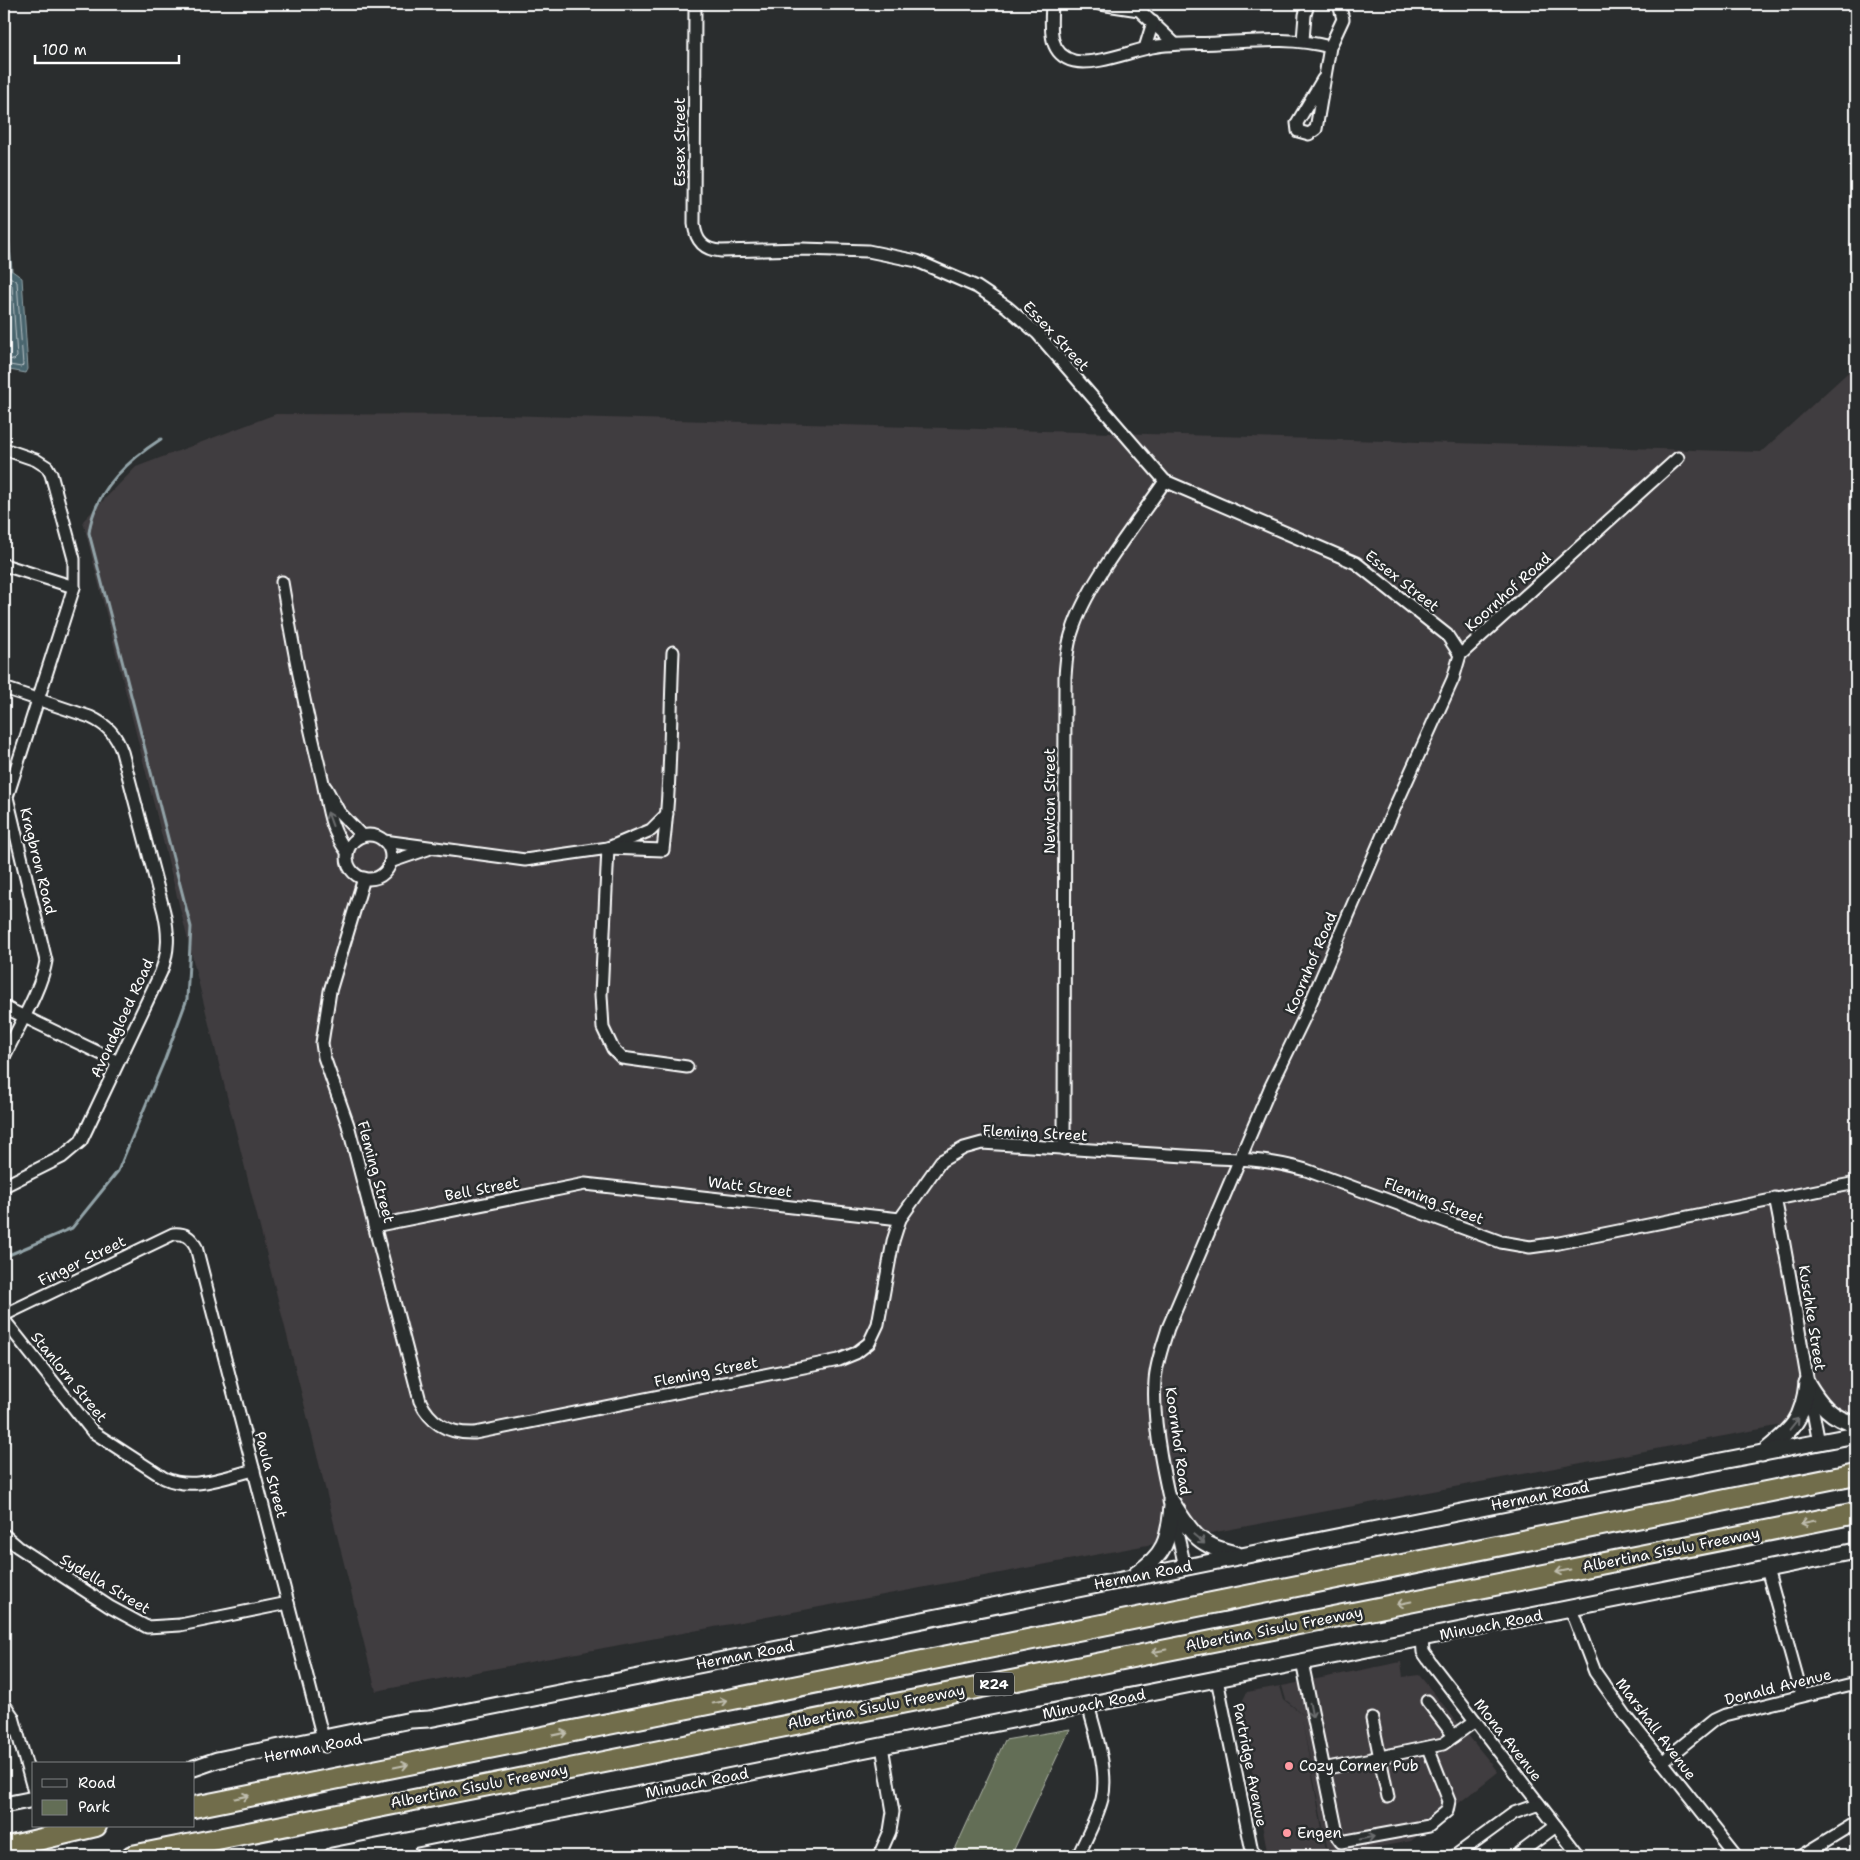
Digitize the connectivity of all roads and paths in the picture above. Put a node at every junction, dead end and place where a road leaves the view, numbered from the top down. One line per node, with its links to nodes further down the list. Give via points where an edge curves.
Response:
1 (695, 4): 14 (street, Essex Street, via 694,224 701,244 721,251 868,251 917,261 965,280 996,299 1036,333)
2 (1052, 4): 10 (street, via 1050,35 1055,47 1074,61 1088,62)
3 (1100, 4): 6 (street, via 1139,10)
4 (1308, 4): 7 (street)
5 (1339, 4): 9 (street, via 1343,18)
6 (1154, 22): 8 (street); 10 (street)
7 (1303, 40): 8 (street); 9 (street)
8 (1175, 44): 10 (street)
9 (1330, 47): 11 (street)
10 (1145, 48)
11 (1323, 79)
12 (4, 449): 17 (street, Kragbron Road, via 31,457 52,474 74,558)
13 (1678, 458): 19 (street, Koornhof Road)
14 (1165, 481): 19 (street, Essex Street, via 1356,563 1447,636); 37 (street, Newton Street, via 1093,586 1076,620 1067,652)
15 (4, 565): 17 (street)
16 (282, 582): 22 (street, via 305,712)
17 (74, 587): 21 (street, Kragbron Road)
18 (673, 652): 24 (street)
19 (1460, 655): 38 (street, Koornhof Road, via 1453,679)
20 (4, 688): 21 (street, Avondgloed Road)
21 (39, 699): 23 (street, Kragbron Road); 35 (street, Avondgloed Road, via 103,723 115,736 164,912 169,945 162,972)
22 (323, 782): 25 (street, via 339,812); 29 (street, one-way to 22, via 337,838 326,810)
23 (6, 797): 33 (street, Kragbron Road, via 45,956 44,970)
24 (668, 812): 28 (street, via 652,830); 28 (street, via 663,850)
25 (362, 836): 26 (street, via 374,836); 29 (street, via 353,842)
26 (384, 841): 27 (street); 30 (street, via 390,851)
27 (432, 847): 28 (street, via 525,860); 30 (street)
28 (608, 848): 36 (street, via 601,995 603,1028 613,1049 622,1058)
29 (348, 852): 31 (street, via 350,869)
30 (390, 862): 31 (street, via 380,876)
31 (364, 878): 44 (street, Fleming Street, via 335,974 322,1043 348,1125)
32 (4, 1007): 33 (street)
33 (24, 1016): 34 (street, Kragbron Road); 35 (street)
34 (4, 1057)
35 (118, 1062): 41 (street, Avondgloed Road, via 78,1144 62,1157)
36 (687, 1067)
37 (1064, 1149): 38 (street, Fleming Street); 43 (street, Fleming Street, via 988,1143 964,1148 941,1161)
38 (1242, 1158): 42 (street, Fleming Street, via 1306,1170 1516,1246 1559,1243); 55 (street, Koornhof Road, via 1189,1275 1158,1363 1155,1380 1157,1418)
39 (1856, 1183): 42 (street, Fleming Street)
40 (596, 1184): 43 (street, Watt Street); 44 (street, Bell Street, via 579,1184)
41 (4, 1186)
42 (1775, 1198): 48 (street, Kuschke Street)
43 (900, 1219): 44 (street, Fleming Street, via 878,1324 869,1343 856,1353 839,1360 742,1380 464,1433 448,1430 436,1423 420,1401)
44 (374, 1226)
45 (173, 1234): 46 (street, Finger Street); 53 (street, Paula Street, via 188,1236 196,1247)
46 (4, 1315)
47 (4, 1320): 53 (street, Stanlorn Street, via 94,1432 164,1478 191,1484)
48 (1807, 1383): 49 (main road, via 1824,1408 1842,1420); 51 (street, Kuschke Street); 52 (main road, one-way to 48, via 1787,1432 1801,1414)
49 (1856, 1424)
50 (1856, 1436): 51 (main road, Herman Road)
51 (1819, 1443): 52 (main road, Herman Road)
52 (1761, 1455): 59 (main road, Herman Road)
53 (254, 1470): 63 (street, Paula Street)
54 (1856, 1474): 89 (highway, R24, one-way to 54)
55 (1171, 1504): 59 (main road, one-way to 59, via 1200,1542); 60 (street, Koornhof Road); 62 (main road, via 1169,1533 1162,1551 1151,1564)
56 (1856, 1513): 95 (highway, Albertina Sisulu Freeway / R24, one-way to 95)
57 (4, 1535): 63 (street, Sydella Street, via 86,1591 147,1627 180,1625)
58 (1856, 1551): 61 (main road, Minuach Road)
59 (1242, 1556): 60 (main road, Herman Road)
60 (1185, 1567): 62 (main road, Herman Road)
61 (1767, 1569): 64 (main road, Minuach Road); 69 (street)
62 (1128, 1578): 76 (main road, Herman Road)
63 (288, 1603): 76 (street, Paula Street)
64 (1571, 1609): 65 (main road, Minuach Road); 80 (street, Marshall Avenue, via 1594,1672)
65 (1422, 1638): 66 (main road, Minuach Road); 74 (street, Mona Avenue, via 1426,1657)
66 (1302, 1662): 67 (main road, Minuach Road); 83 (street, one-way to 83)
67 (1217, 1679): 72 (main road, Minuach Road); 100 (street, Partridge Avenue)
68 (1856, 1683): 69 (street, Donald Avenue)
69 (1802, 1695): 80 (street, Donald Avenue, via 1714,1720)
70 (1427, 1701): 75 (street)
71 (4, 1704): 84 (street, via 13,1717)
72 (1088, 1705): 77 (main road, Minuach Road); 99 (street, via 1104,1786)
73 (1372, 1718): 79 (street)
74 (1475, 1721): 75 (street); 87 (street, Mona Avenue)
75 (1454, 1736): 78 (street)
76 (324, 1743): 81 (main road, Herman Road, via 218,1767); 82 (main road, Herman Road, via 217,1760)
77 (882, 1746): 93 (main road, Minuach Road); 98 (street, via 893,1812 890,1831)
78 (1428, 1748): 79 (street); 83 (street, one-way to 78, via 1339,1840 1370,1838 1429,1826 1447,1811 1450,1801)
79 (1380, 1758): 83 (street); 85 (street)
80 (1662, 1762): 104 (street, Marshall Avenue)
81 (195, 1768)
82 (195, 1768)
83 (1323, 1769)
84 (32, 1785)
85 (1388, 1797)
86 (32, 1799): 88 (main road)
87 (1539, 1804): 91 (street, Mona Avenue); 101 (street, via 1514,1813)
88 (4, 1805)
89 (195, 1807)
90 (1856, 1823): 105 (street)
91 (1556, 1826): 102 (street); 103 (street, Mona Avenue)
92 (88, 1828): 94 (highway)
93 (406, 1841): 96 (main road, Minuach Road); 97 (street)
94 (4, 1848)
95 (132, 1856)
96 (332, 1856)
97 (410, 1856)
98 (879, 1856)
99 (1078, 1856)
100 (1253, 1856)
101 (1455, 1856)
102 (1516, 1856)
103 (1579, 1856)
104 (1737, 1856)
105 (1802, 1856)

